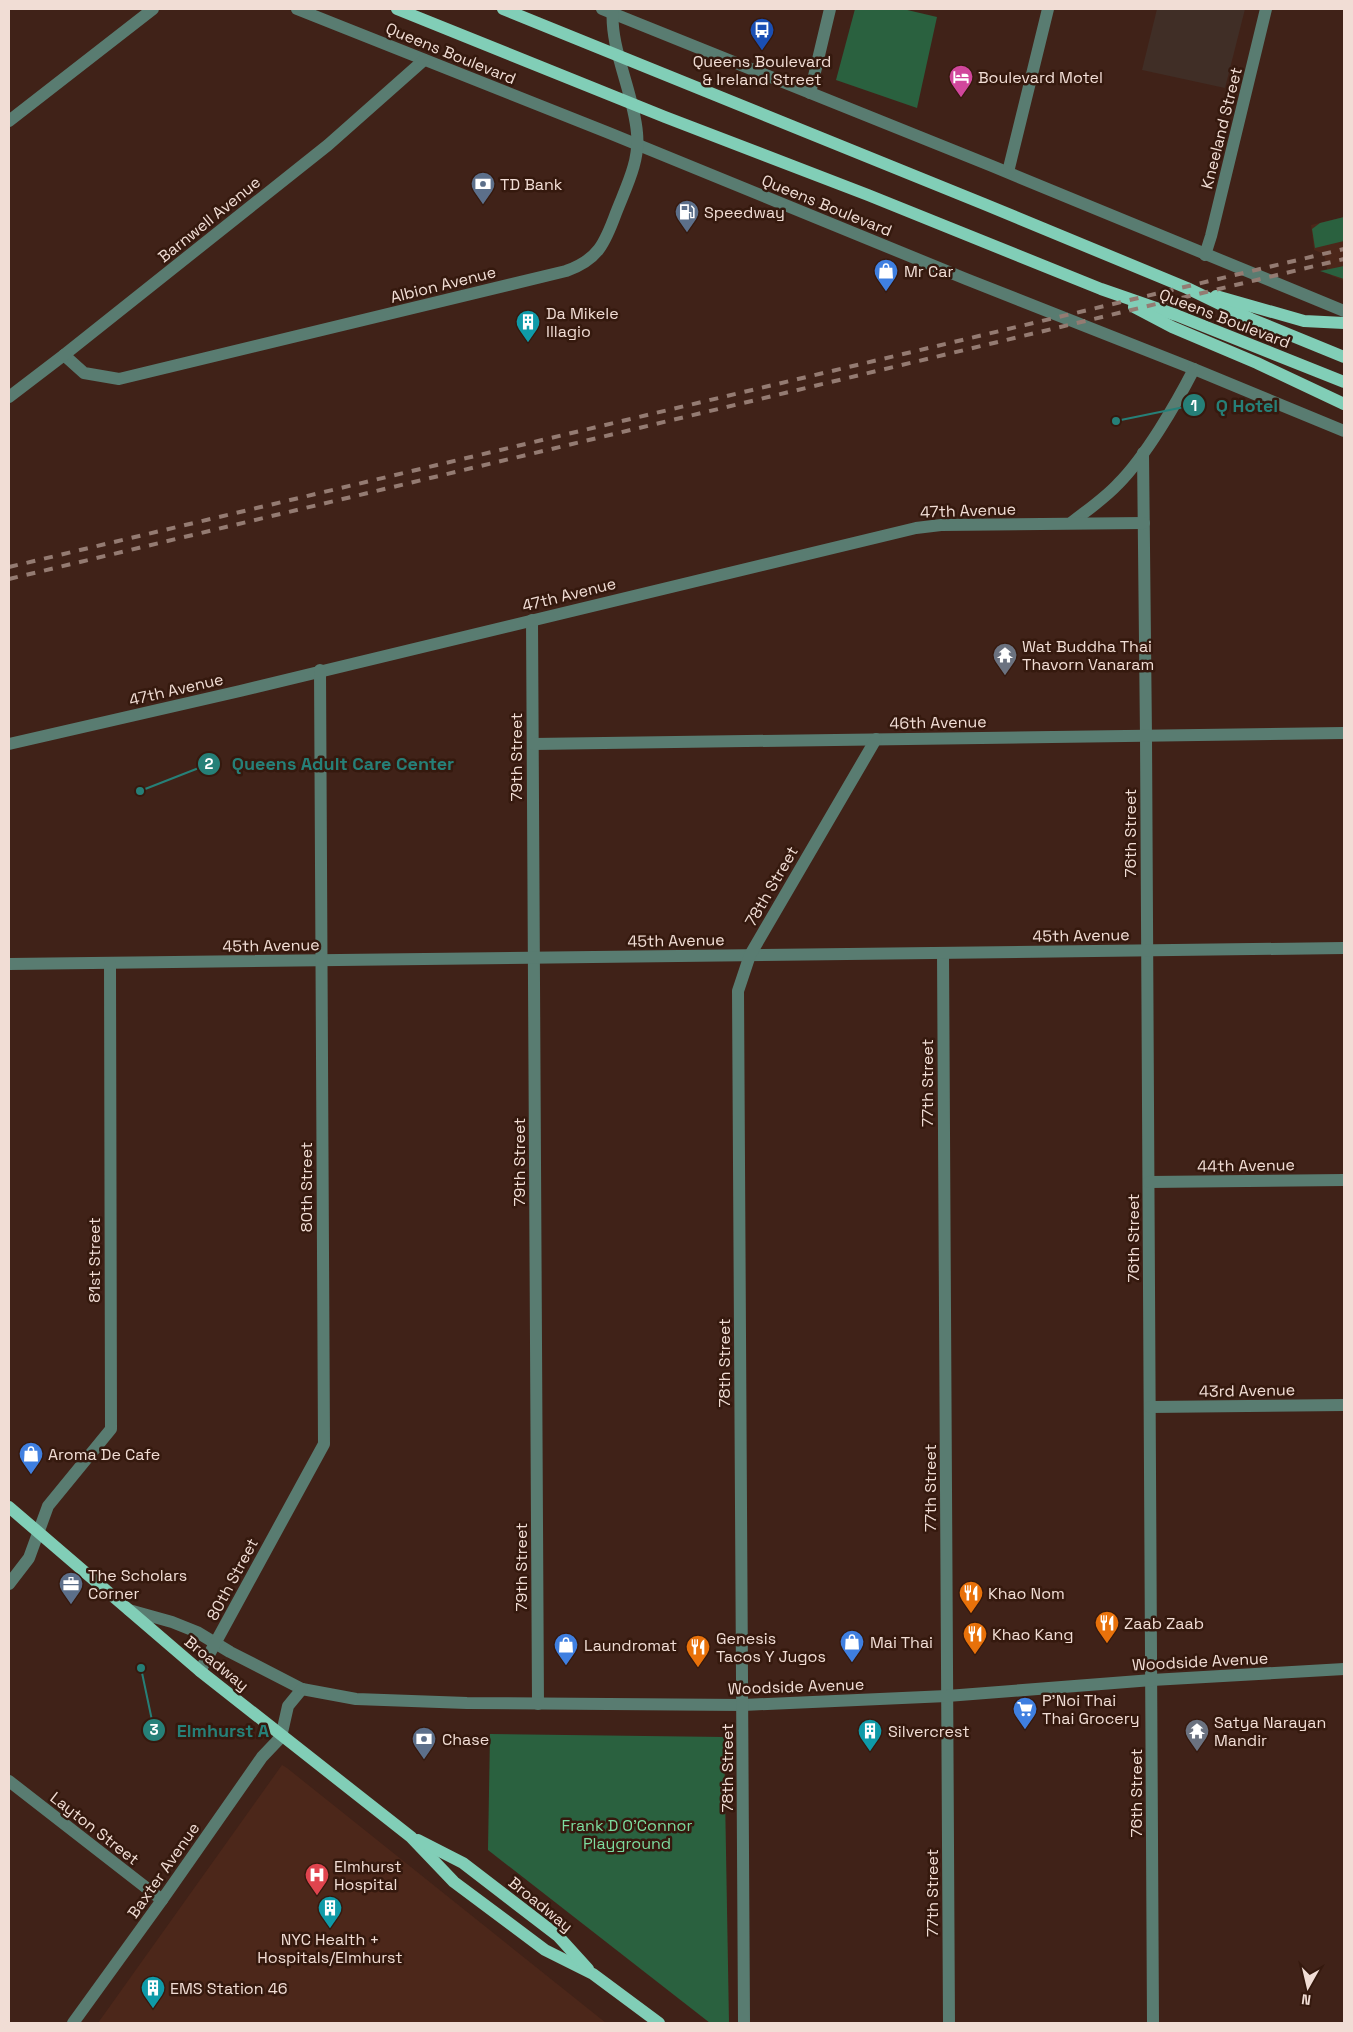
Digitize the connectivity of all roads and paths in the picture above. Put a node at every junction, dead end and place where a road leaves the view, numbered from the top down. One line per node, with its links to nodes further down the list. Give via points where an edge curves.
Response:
1 (153, 9): 13 (street)
2 (297, 9): 10 (street, Queens Boulevard)
3 (397, 9): 12 (main road, Queens Boulevard)
4 (503, 9): 9 (main road, Queens Boulevard)
5 (830, 9): 11 (street)
6 (1048, 9): 15 (street)
7 (1266, 9): 16 (street, Kneeland Street, via 1213,230)
8 (609, 10): 9 (street, Albion Avenue); 11 (street)
9 (620, 56): 12 (street, Albion Avenue); 17 (main road, Queens Boulevard)
10 (424, 60): 14 (street, Queens Boulevard); 21 (street, Barnwell Avenue, via 328,145)
11 (810, 92): 15 (street)
12 (632, 103): 14 (street, Albion Avenue); 18 (main road, Queens Boulevard)
13 (9, 121)
14 (638, 146): 21 (street, Albion Avenue, via 634,168 604,242 590,260 575,268 119,379 84,373); 23 (street, Queens Boulevard)
15 (1008, 172): 16 (street)
16 (1204, 255): 19 (street)
17 (1187, 288): 20 (main road, via 1304,320); 22 (main road, Queens Boulevard, via 1251,319)
18 (1101, 289): 24 (main road, Queens Boulevard, via 1176,315); 26 (main road, via 1172,327)
19 (1344, 312)
20 (1344, 323)
21 (64, 355): 25 (street, Barnwell Avenue)
22 (1344, 357)
23 (1194, 369): 27 (street, Queens Boulevard); 28 (street)
24 (1344, 382)
25 (9, 397)
26 (1344, 404)
27 (1344, 431)
28 (1143, 454): 29 (street, via 1118,484); 30 (street, 76th Street)
29 (1071, 523): 30 (street, 47th Avenue); 31 (street, 47th Avenue, via 916,528)
30 (1144, 523): 34 (street, 76th Street)
31 (532, 620): 32 (street, 47th Avenue); 37 (street, 79th Street)
32 (320, 670): 36 (street, 47th Avenue); 43 (street, 80th Street)
33 (1344, 733): 34 (street, 46th Avenue)
34 (1146, 736): 35 (street, 46th Avenue); 39 (street, 76th Street)
35 (876, 740): 37 (street, 46th Avenue); 41 (street, 78th Street)
36 (9, 744)
37 (533, 744): 42 (street, 79th Street)
38 (1344, 948): 39 (street, 45th Avenue)
39 (1147, 950): 40 (street, 45th Avenue); 47 (street, 76th Street)
40 (943, 953): 41 (street, 45th Avenue); 59 (street, 77th Street)
41 (750, 955): 42 (street, 45th Avenue); 61 (street, 78th Street, via 738,991)
42 (534, 958): 43 (street, 45th Avenue); 60 (street, 79th Street)
43 (321, 960): 44 (street, 45th Avenue); 54 (street, 80th Street, via 324,1444)
44 (110, 963): 45 (street, 45th Avenue); 51 (street, 81st Street, via 111,1429 48,1506)
45 (9, 964)
46 (1344, 1180): 47 (street, 44th Avenue)
47 (1149, 1182): 49 (street, 76th Street)
48 (1344, 1405): 49 (street, 43rd Avenue)
49 (1150, 1407): 57 (street, 76th Street)
50 (9, 1507): 51 (main road, Broadway)
51 (38, 1532): 52 (street, 81st Street, via 29,1558); 53 (main road, Broadway)
52 (9, 1584)
53 (129, 1610): 54 (street, Woodside Avenue, via 172,1622); 56 (main road, Broadway)
54 (216, 1644): 56 (street, 80th Street); 58 (street, Woodside Avenue)
55 (1344, 1669): 57 (street, Woodside Avenue)
56 (200, 1671): 62 (main road, Broadway)
57 (1152, 1680): 59 (street, Woodside Avenue); 71 (street, 76th Street)
58 (302, 1689): 60 (street, Woodside Avenue, via 356,1699); 62 (street, via 288,1706)
59 (947, 1696): 61 (street, Woodside Avenue); 70 (street, 77th Street)
60 (538, 1704): 61 (street, Woodside Avenue)
61 (742, 1706): 69 (street, 78th Street)
62 (281, 1737): 64 (main road, Broadway); 65 (street, Baxter Avenue, via 262,1757)
63 (9, 1780): 65 (street, Layton Street)
64 (412, 1837): 66 (main road, Broadway, via 464,1863 558,1936); 66 (main road, Broadway, via 454,1882 508,1924 545,1950)
65 (162, 1900): 67 (street, Baxter Avenue)
66 (593, 1974): 68 (main road, Broadway)
67 (73, 2023)
68 (660, 2023)
69 (744, 2023)
70 (949, 2023)
71 (1153, 2023)

